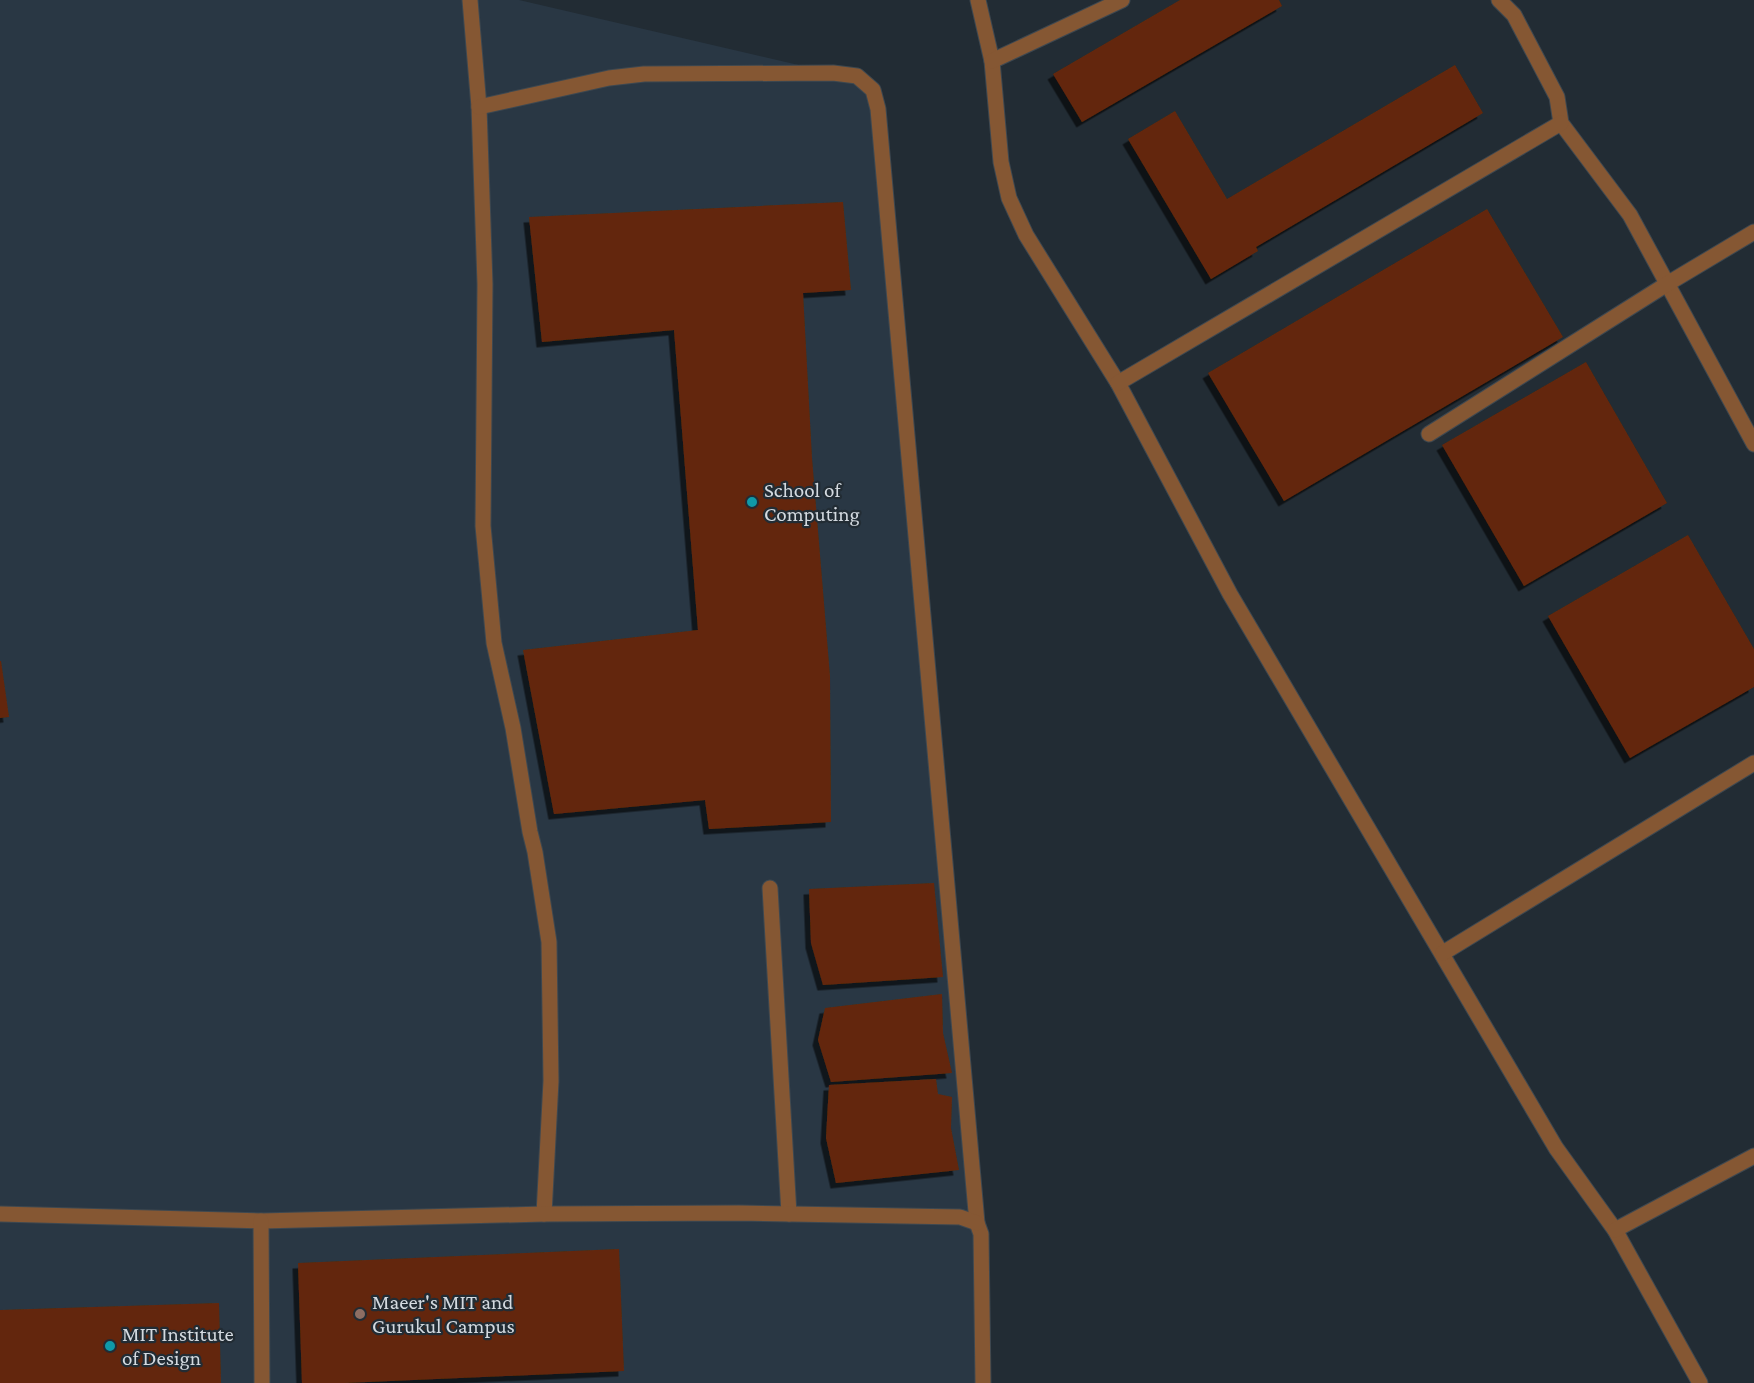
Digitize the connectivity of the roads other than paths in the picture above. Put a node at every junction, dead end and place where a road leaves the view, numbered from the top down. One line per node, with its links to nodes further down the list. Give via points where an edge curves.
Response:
1 (470, 0): 6 (lane)
2 (978, 0): 5 (lane)
3 (1122, 0): 5 (lane)
4 (1499, 0): 7 (lane, via 1514,15 1557,98)
5 (992, 61): 10 (lane, via 1000,162 1009,198 1026,235)
6 (479, 107): 18 (lane, via 485,284 483,526 494,643 536,852 549,942 551,1081); 21 (lane, via 644,74 833,73 857,76 873,90 878,109)
7 (1561, 123): 9 (lane, via 1630,215); 10 (lane)
8 (1754, 232): 9 (lane)
9 (1667, 284): 11 (lane); 12 (lane)
10 (1118, 383): 15 (lane, via 1230,594)
11 (1429, 434)
12 (1754, 444)
13 (1754, 763): 15 (lane)
14 (770, 888): 19 (lane)
15 (1443, 952): 22 (lane, via 1556,1148)
16 (1754, 1156): 22 (lane)
17 (0, 1214): 20 (lane)
18 (544, 1214): 19 (lane); 20 (lane)
19 (789, 1214): 21 (lane, via 960,1217)
20 (261, 1221): 23 (lane)
21 (977, 1223): 24 (lane, via 981,1234)
22 (1615, 1230): 25 (lane)
23 (262, 1383)
24 (983, 1383)
25 (1700, 1383)

